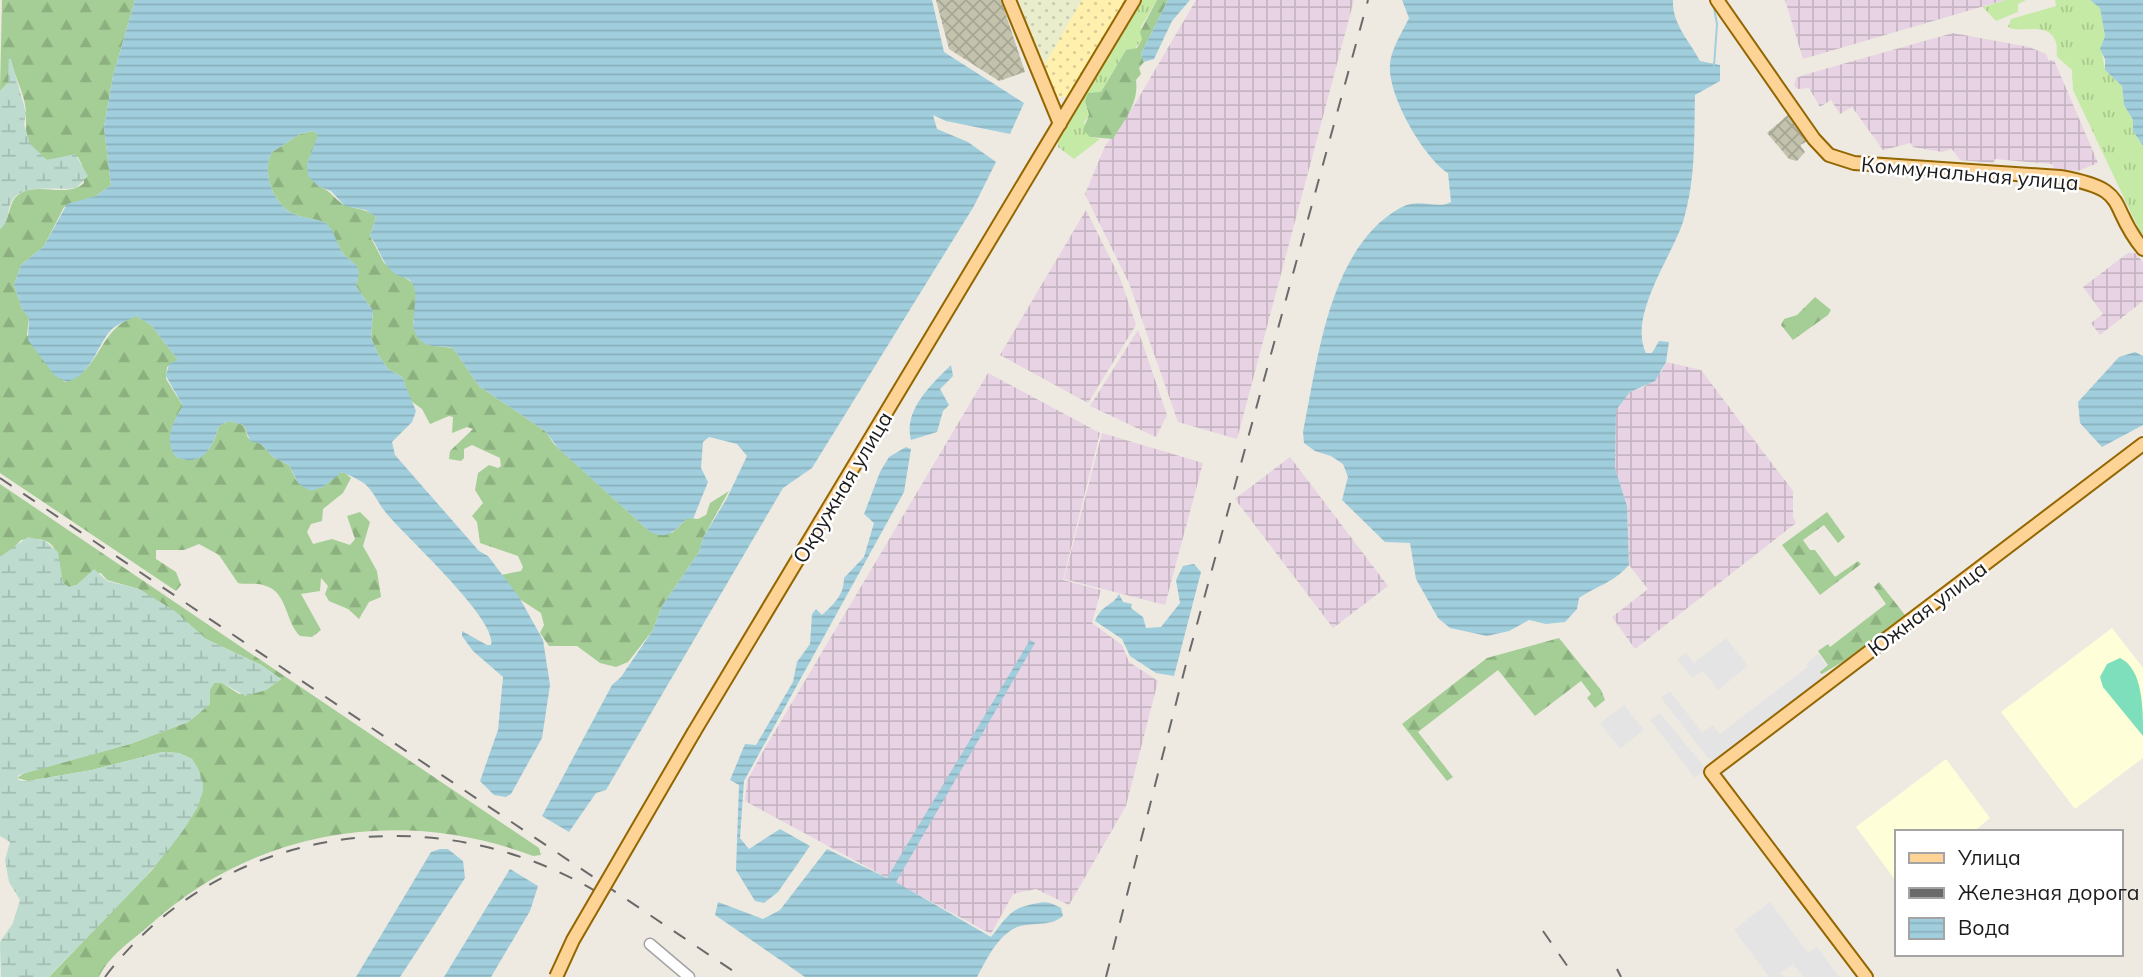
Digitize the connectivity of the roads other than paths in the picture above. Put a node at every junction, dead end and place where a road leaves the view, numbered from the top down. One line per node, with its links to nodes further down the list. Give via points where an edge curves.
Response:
1 (1009, 0): 4 (main road)
2 (1134, 0): 4 (main road, Окружная улица)
3 (1720, 3): 5 (main road, Коммунальная улица, via 1794,113 1829,155 1854,163 2060,177 2092,184 2114,198)
4 (1060, 124): 8 (main road, Окружная улица, bridge, via 694,732)
5 (2143, 249)
6 (2143, 443): 10 (main road, Южная улица, via 1711,772)
7 (650, 944): 9 (street)
8 (556, 977)
9 (689, 977)
10 (1866, 977)

